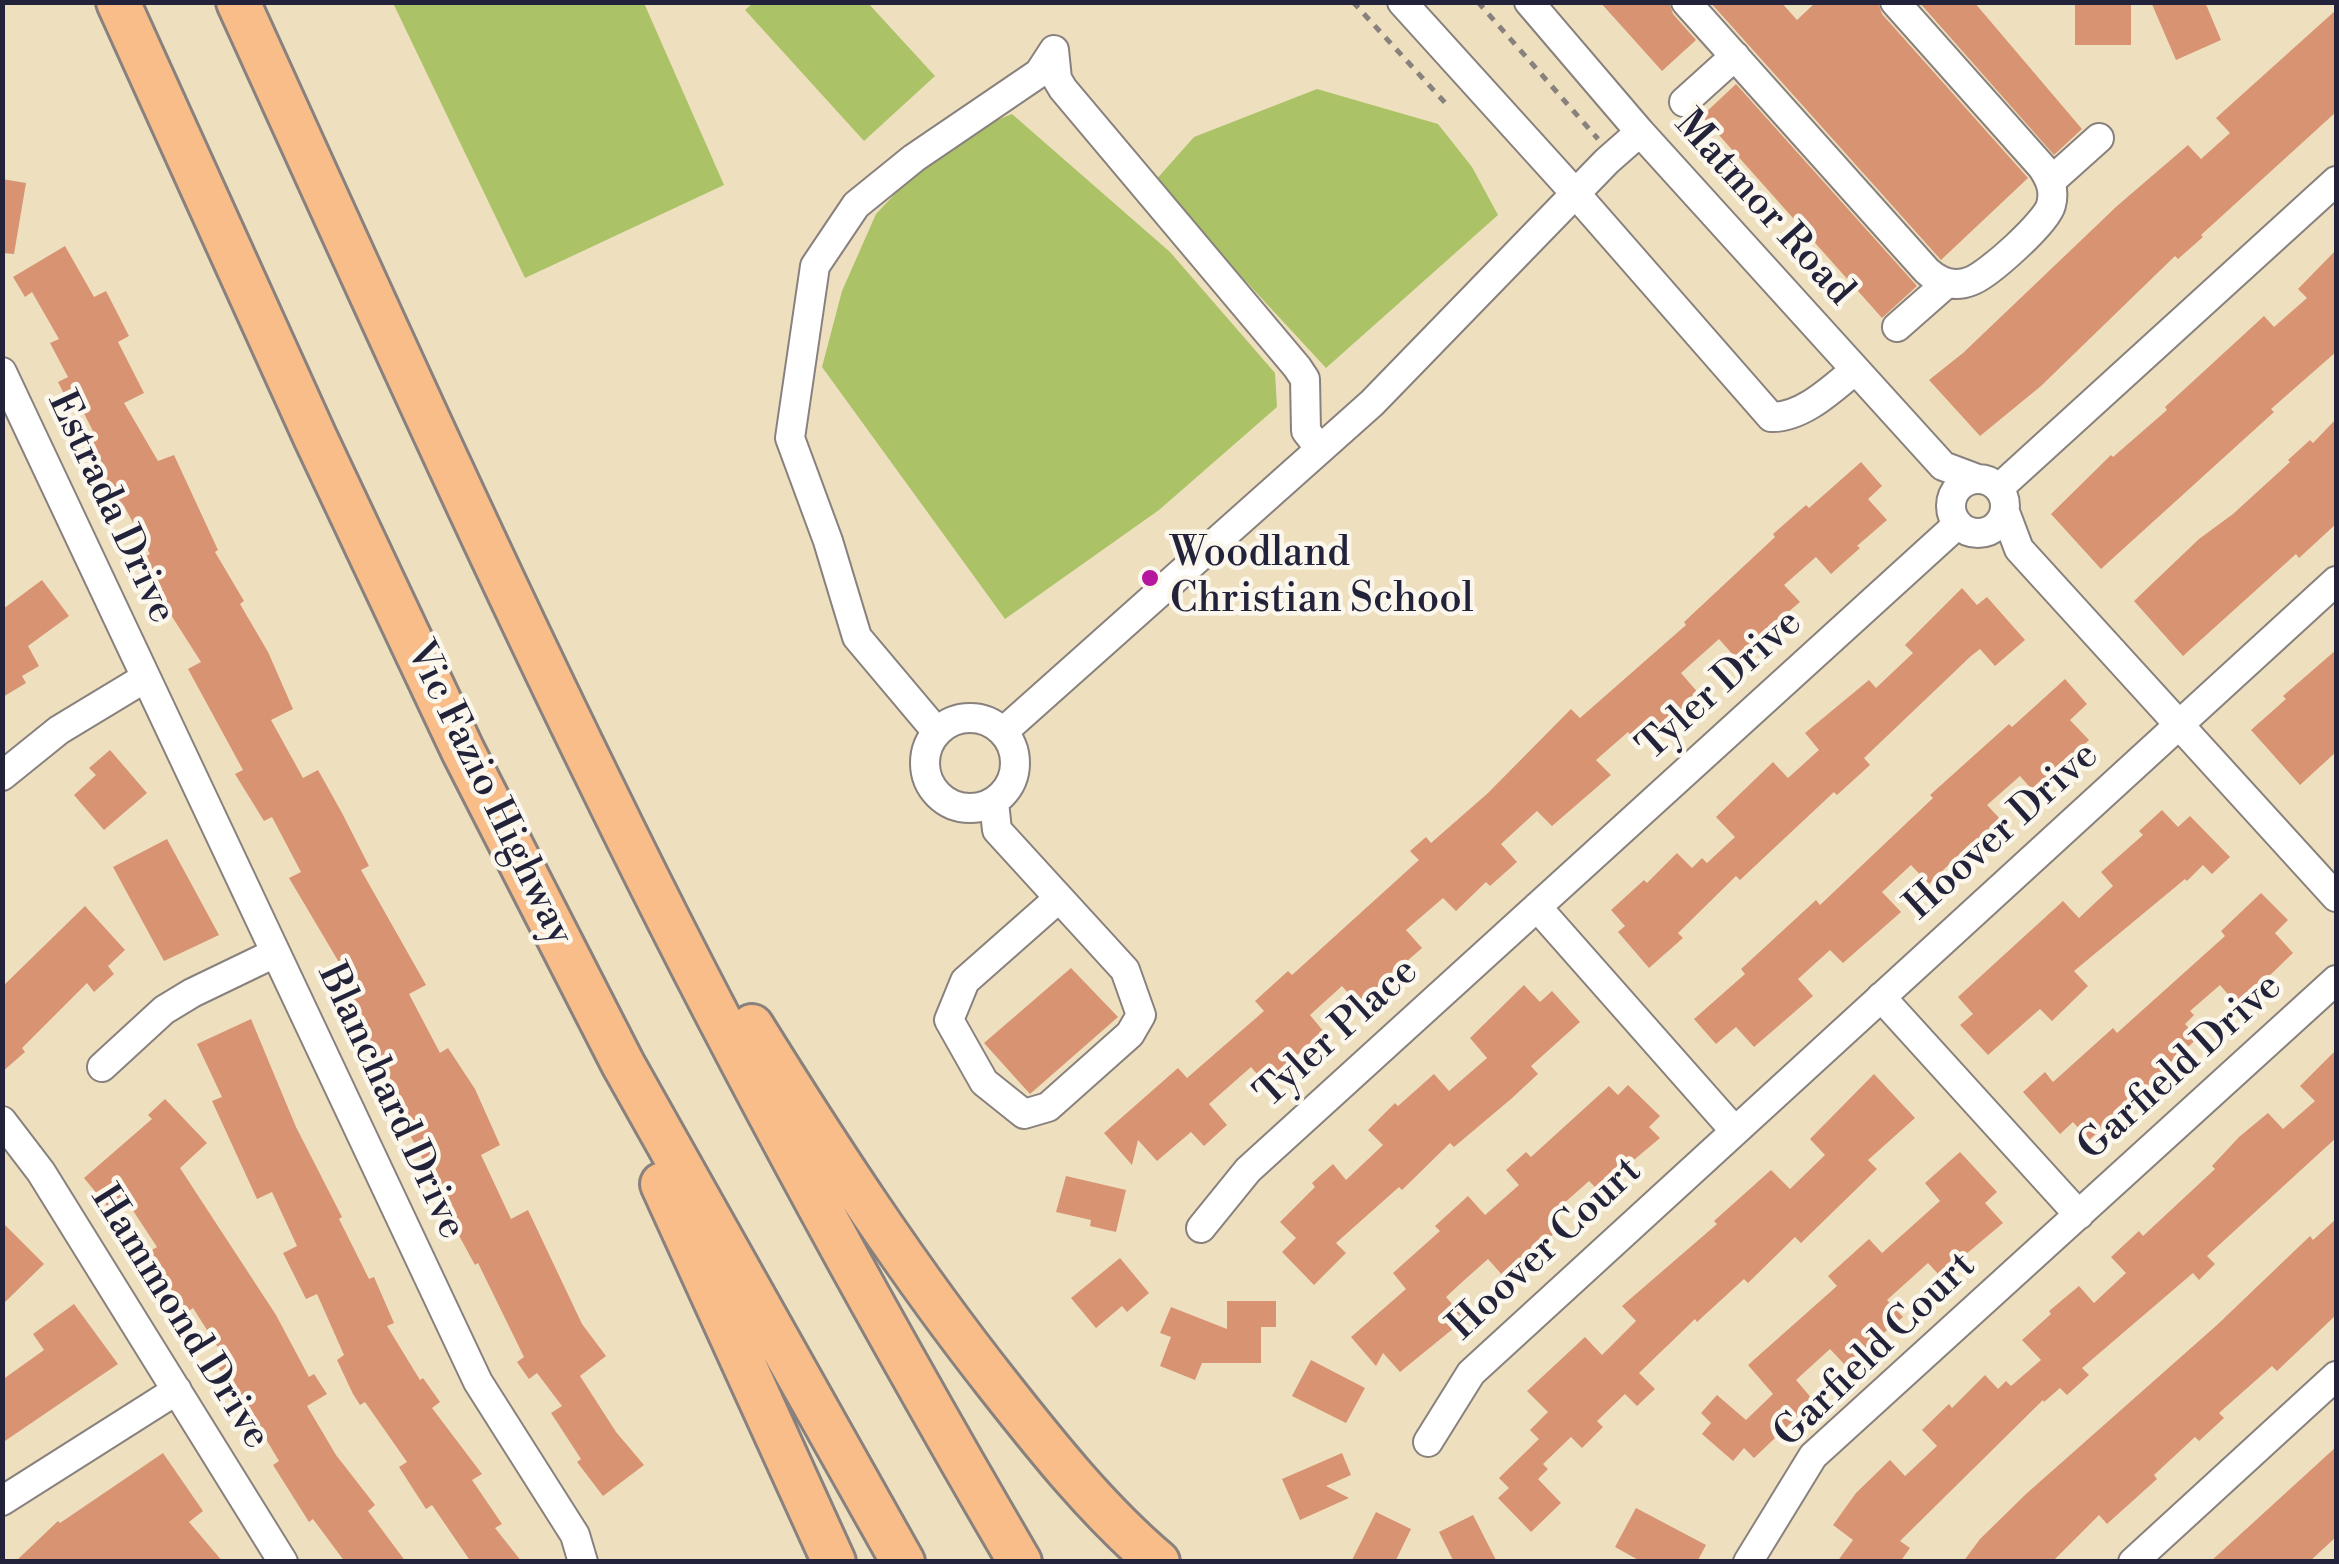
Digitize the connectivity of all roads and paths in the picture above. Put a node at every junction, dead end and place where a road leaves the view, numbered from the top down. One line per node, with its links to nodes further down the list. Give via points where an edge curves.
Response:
1 (118, 2): 41 (highway, Vic Fazio Highway, via 464,751)
2 (238, 2): 33 (highway)
3 (1354, 2): 11 (path)
4 (1402, 2): 17 (street)
5 (1478, 2): 14 (path)
6 (1529, 2): 12 (street, Matmor Road)
7 (1686, 2): 9 (street)
8 (1895, 2): 15 (street)
9 (1735, 56): 10 (street); 18 (street, via 1927,271)
10 (1684, 102)
11 (1448, 108)
12 (1640, 132): 14 (street); 20 (street, Matmor Road)
13 (2099, 138): 15 (street)
14 (1613, 156): 17 (street)
15 (2051, 181): 18 (street, via 2044,220 1974,281)
16 (2336, 181): 24 (street)
17 (1576, 194): 20 (street, via 1771,416 1783,417 1823,397); 22 (street)
18 (1947, 283): 19 (street)
19 (1897, 327)
20 (1855, 370): 23 (street, Matmor Road)
21 (2, 372): 28 (street, Estrada Drive)
22 (1320, 449): 30 (street); 31 (street, via 1304,424 1305,378 1063,88 1054,50 1039,73 856,205 815,266 790,438 857,637)
23 (1943, 466): 24 (street, Matmor Road); 25 (street, Matmor Road)
24 (1993, 493): 25 (street, via 1996,527); 25 (street, via 1959,486); 26 (street)
25 (1963, 520): 26 (street); 37 (street, Tyler Drive)
26 (2019, 548): 29 (street)
27 (2336, 580): 29 (street, Hoover Drive)
28 (145, 678): 32 (street); 38 (street, Blanchard Drive)
29 (2179, 726): 35 (street); 40 (street, Hoover Drive)
30 (1004, 731): 31 (street, via 960,718); 34 (street, via 1016,769)
31 (937, 732): 34 (street, via 924,765 936,794 964,808)
32 (5, 768)
33 (600, 782): 55 (highway, via 768,1113); 56 (highway, via 899,1255 1030,1425)
34 (994, 802): 36 (street, via 998,830)
35 (2336, 896)
36 (1058, 898): 36 (street, via 1126,970 1141,1015 1130,1034 1048,1107 1024,1114 984,1082 949,1020 965,980)
37 (1537, 907): 43 (street); 46 (street, Tyler Place, via 1248,1170)
38 (274, 953): 42 (street, via 164,1010); 51 (street, Blanchard Drive, via 478,1382)
39 (2336, 980): 45 (street, Garfield Drive)
40 (1882, 997): 43 (street, Hoover Drive); 45 (street)
41 (623, 1064): 53 (highway, via 658,1174); 54 (highway, Vic Fazio Highway)
42 (102, 1066)
43 (1734, 1130): 49 (street, Hoover Court, via 1472,1373)
44 (6, 1134): 48 (street, Hammond Drive)
45 (2079, 1215): 57 (street, Garfield Court, via 1813,1456)
46 (1201, 1228)
47 (2336, 1376): 58 (street)
48 (177, 1390): 50 (street); 52 (street, Hammond Drive)
49 (1428, 1442)
50 (2, 1501)
51 (582, 1556)
52 (283, 1562)
53 (834, 1562)
54 (903, 1562)
55 (1020, 1562)
56 (1158, 1562)
57 (1748, 1562)
58 (2133, 1562)

